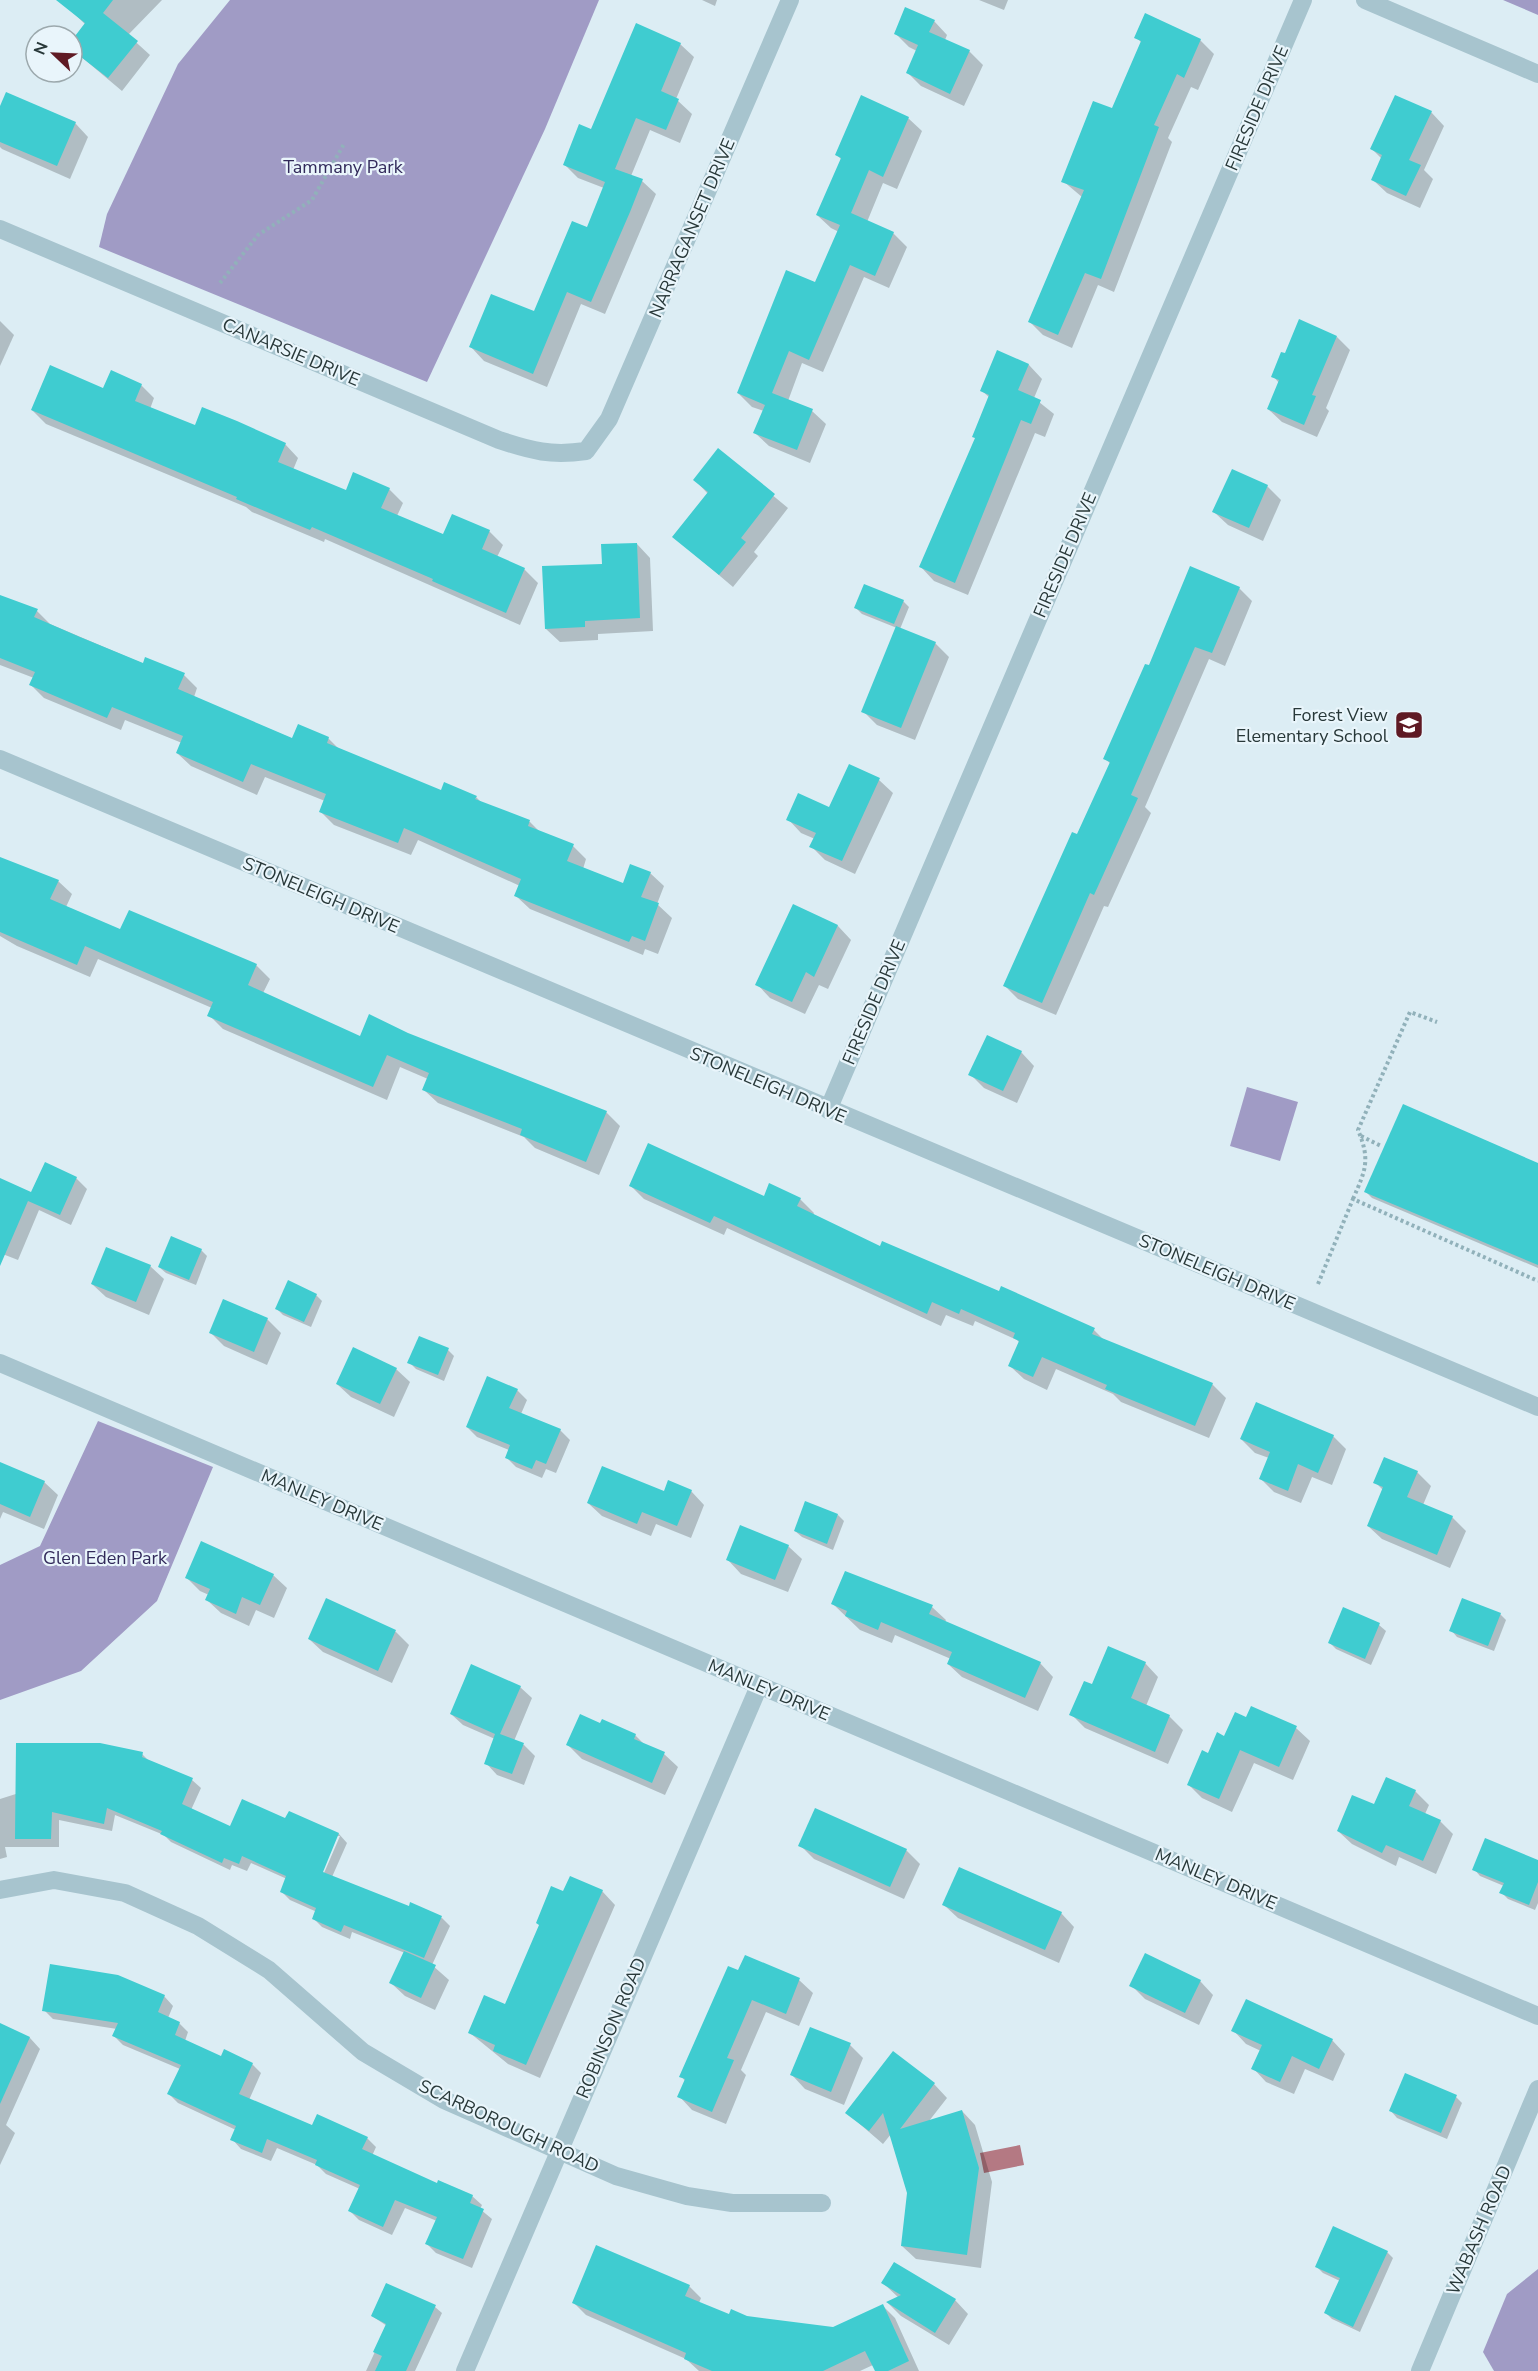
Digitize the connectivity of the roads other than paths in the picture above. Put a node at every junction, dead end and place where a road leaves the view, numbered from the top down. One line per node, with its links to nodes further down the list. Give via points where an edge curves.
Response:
1 (790, 0): 6 (street, NARRAGANSET DRIVE, via 609,419)
2 (1303, 0): 8 (street, FIRESIDE DRIVE)
3 (1365, 0): 4 (street)
4 (1538, 74)
5 (0, 229): 6 (street, CANARSIE DRIVE, via 499,440 534,452 563,455)
6 (586, 451)
7 (0, 759): 8 (street, STONELEIGH DRIVE)
8 (828, 1110): 10 (street, STONELEIGH DRIVE)
9 (0, 1363): 11 (street, MANLEY DRIVE)
10 (1538, 1407)
11 (759, 1686): 13 (street, MANLEY DRIVE); 15 (street, ROBINSON ROAD)
12 (0, 1890): 15 (street, SCARBOROUGH ROAD, via 54,1880 125,1893 198,1926 269,1970 363,2052 444,2100)
13 (1538, 2016)
14 (1538, 2089): 18 (street, WABASH ROAD)
15 (558, 2150): 16 (street, SCARBOROUGH ROAD, via 616,2176 687,2196 732,2203); 17 (street, ROBINSON ROAD)
16 (822, 2203)
17 (465, 2371)
18 (1420, 2371)

